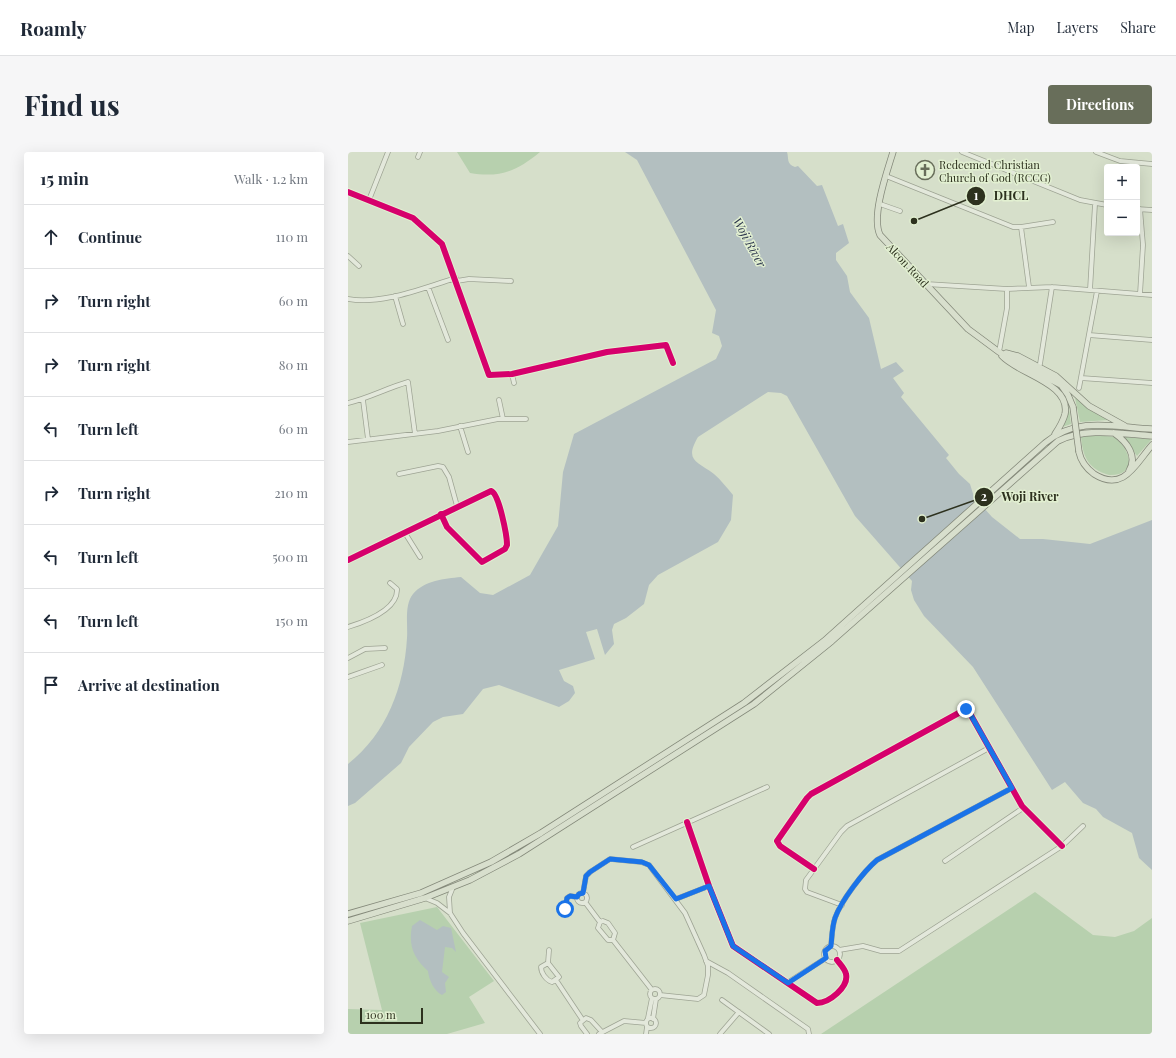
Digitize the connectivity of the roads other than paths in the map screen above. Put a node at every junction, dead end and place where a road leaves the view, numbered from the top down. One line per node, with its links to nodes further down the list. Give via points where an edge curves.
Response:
1 (388, 152): 10 (street)
2 (420, 152): 6 (street)
3 (893, 152): 8 (main road, Alcon Road)
4 (962, 152): 12 (street)
5 (1096, 152): 7 (street, via 1120,160)
6 (418, 157)
7 (1152, 164)
8 (886, 176): 11 (main road, Alcon Road); 19 (street, via 1008,225)
9 (348, 192): 10 (street)
10 (369, 200): 22 (street, via 413,218 426,228 442,244)
11 (880, 204): 16 (street); 24 (main road, Alcon Road, via 880,235)
12 (1095, 204): 13 (street); 29 (street)
13 (1104, 205)
14 (1140, 209): 15 (street)
15 (1152, 210)
16 (900, 211)
17 (1053, 222): 19 (street)
18 (1140, 223): 31 (street, via 1143,245)
19 (1021, 227): 26 (street)
20 (348, 256): 21 (street)
21 (359, 266)
22 (456, 280): 23 (street); 25 (street); 42 (street, via 486,371 492,376)
23 (511, 281)
24 (926, 284): 28 (street); 39 (main road, Alcon Road, via 968,329)
25 (428, 287): 33 (street); 37 (street)
26 (1029, 287): 27 (street); 28 (street)
27 (1052, 287): 29 (street); 41 (street)
28 (1007, 289): 39 (street, via 1007,308)
29 (1090, 290): 30 (street)
30 (1097, 291): 31 (street); 36 (street)
31 (1140, 294): 32 (street)
32 (1152, 295)
33 (395, 296): 34 (street, via 366,300); 35 (street)
34 (348, 299)
35 (403, 324)
36 (1089, 335): 38 (street); 43 (street)
37 (448, 340)
38 (1152, 340)
39 (999, 352): 53 (main road, via 1018,356 1056,376 1089,406); 57 (main road, via 1008,361 1049,384 1063,400 1064,416); 64 (main road, bridge, via 1061,385 1073,407 1079,452 1084,466 1110,480)
40 (673, 363): 42 (street, via 666,345 607,352)
41 (1040, 364)
42 (512, 374): 44 (street)
43 (1081, 378): 45 (street); 46 (street)
44 (514, 382)
45 (1152, 383)
46 (1079, 388)
47 (363, 400): 49 (street); 56 (street, via 408,382); 59 (street)
48 (499, 400): 50 (street)
49 (348, 403)
50 (503, 419): 51 (street); 52 (street)
51 (526, 419)
52 (460, 426): 56 (street); 62 (street)
53 (1130, 428): 54 (main road); 57 (main road, via 1085,426 1066,430)
54 (1152, 429)
55 (1114, 433): 58 (main road); 64 (main road, via 1123,440 1132,454 1132,464); 65 (main road, via 1091,433 1064,438)
56 (416, 434): 59 (street)
57 (1054, 436): 65 (main road)
58 (1152, 436)
59 (368, 440): 60 (street)
60 (348, 442)
61 (1152, 445): 64 (main road)
62 (468, 452)
63 (399, 474): 66 (street, via 443,467 449,477)
64 (1126, 475)
65 (1007, 481): 71 (main road)
66 (457, 506): 67 (street); 67 (street, via 483,493 494,491 507,542 505,549 482,562 447,527)
67 (441, 514): 68 (street)
68 (404, 533): 69 (street); 70 (street)
69 (420, 557)
70 (348, 560)
71 (896, 580): 89 (main road, via 806,663 754,704 519,854); 98 (main road, via 824,642 744,703 515,849 421,892)
72 (390, 583): 73 (street, via 397,593 383,613)
73 (348, 627)
74 (385, 648): 75 (street, via 365,649)
75 (348, 658)
76 (382, 665): 77 (street)
77 (348, 677)
78 (989, 748): 80 (street); 87 (street, via 847,826); 87 (street, via 966,709 811,794 777,841 780,846)
79 (767, 788): 82 (street)
80 (1012, 788): 81 (street); 95 (street, via 877,860)
81 (1023, 808): 84 (street); 86 (street)
82 (687, 822): 85 (street); 88 (street)
83 (1083, 826): 84 (street)
84 (1062, 846): 104 (street, via 899,951 881,951 856,946)
85 (633, 847)
86 (945, 861)
87 (814, 869): 95 (street, via 806,880 807,892)
88 (709, 886): 93 (street); 110 (street, via 733,946)
89 (453, 887): 92 (main road); 97 (street, via 449,897)
90 (583, 893): 91 (street); 93 (street, via 586,876 610,859 649,865); 94 (street, via 587,897)
91 (577, 897): 94 (street, via 580,902); 96 (street, via 567,898)
92 (425, 898): 97 (street); 99 (main road)
93 (676, 899): 107 (street, via 691,923)
94 (585, 902): 100 (street)
95 (842, 905): 102 (street, via 832,928)
96 (565, 909)
97 (450, 913): 121 (street)
98 (348, 914)
99 (348, 921)
100 (600, 922): 101 (street, via 598,928 605,938); 101 (street, via 608,923 615,933)
101 (613, 940): 111 (street)
102 (831, 946): 104 (street); 105 (street, via 825,951)
103 (549, 950): 108 (street)
104 (840, 950): 106 (street)
105 (826, 958): 106 (street, via 832,962); 110 (street)
106 (837, 960): 110 (street, via 846,974 845,985 822,1003 817,1003)
107 (706, 962): 112 (street, via 706,990 701,998 693,1000); 127 (street, via 733,977 808,1030)
108 (548, 963): 109 (street, via 558,973); 109 (street, via 541,967 541,971 549,981)
109 (556, 980): 117 (street)
110 (788, 983)
111 (652, 990): 112 (street, via 656,989); 113 (street, via 650,994)
112 (660, 995): 113 (street)
113 (654, 998): 116 (street)
114 (722, 1000): 115 (street)
115 (739, 1012): 125 (street); 126 (street)
116 (651, 1018): 118 (street); 119 (street, via 656,1024)
117 (582, 1019): 120 (street, via 591,1020); 122 (street, via 580,1026)
118 (646, 1022): 119 (street); 120 (street, via 624,1021)
119 (650, 1028): 123 (street); 124 (street)
120 (600, 1033)
121 (540, 1034)
122 (586, 1034)
123 (646, 1034)
124 (651, 1034)
125 (720, 1034)
126 (769, 1034)
127 (809, 1034)

